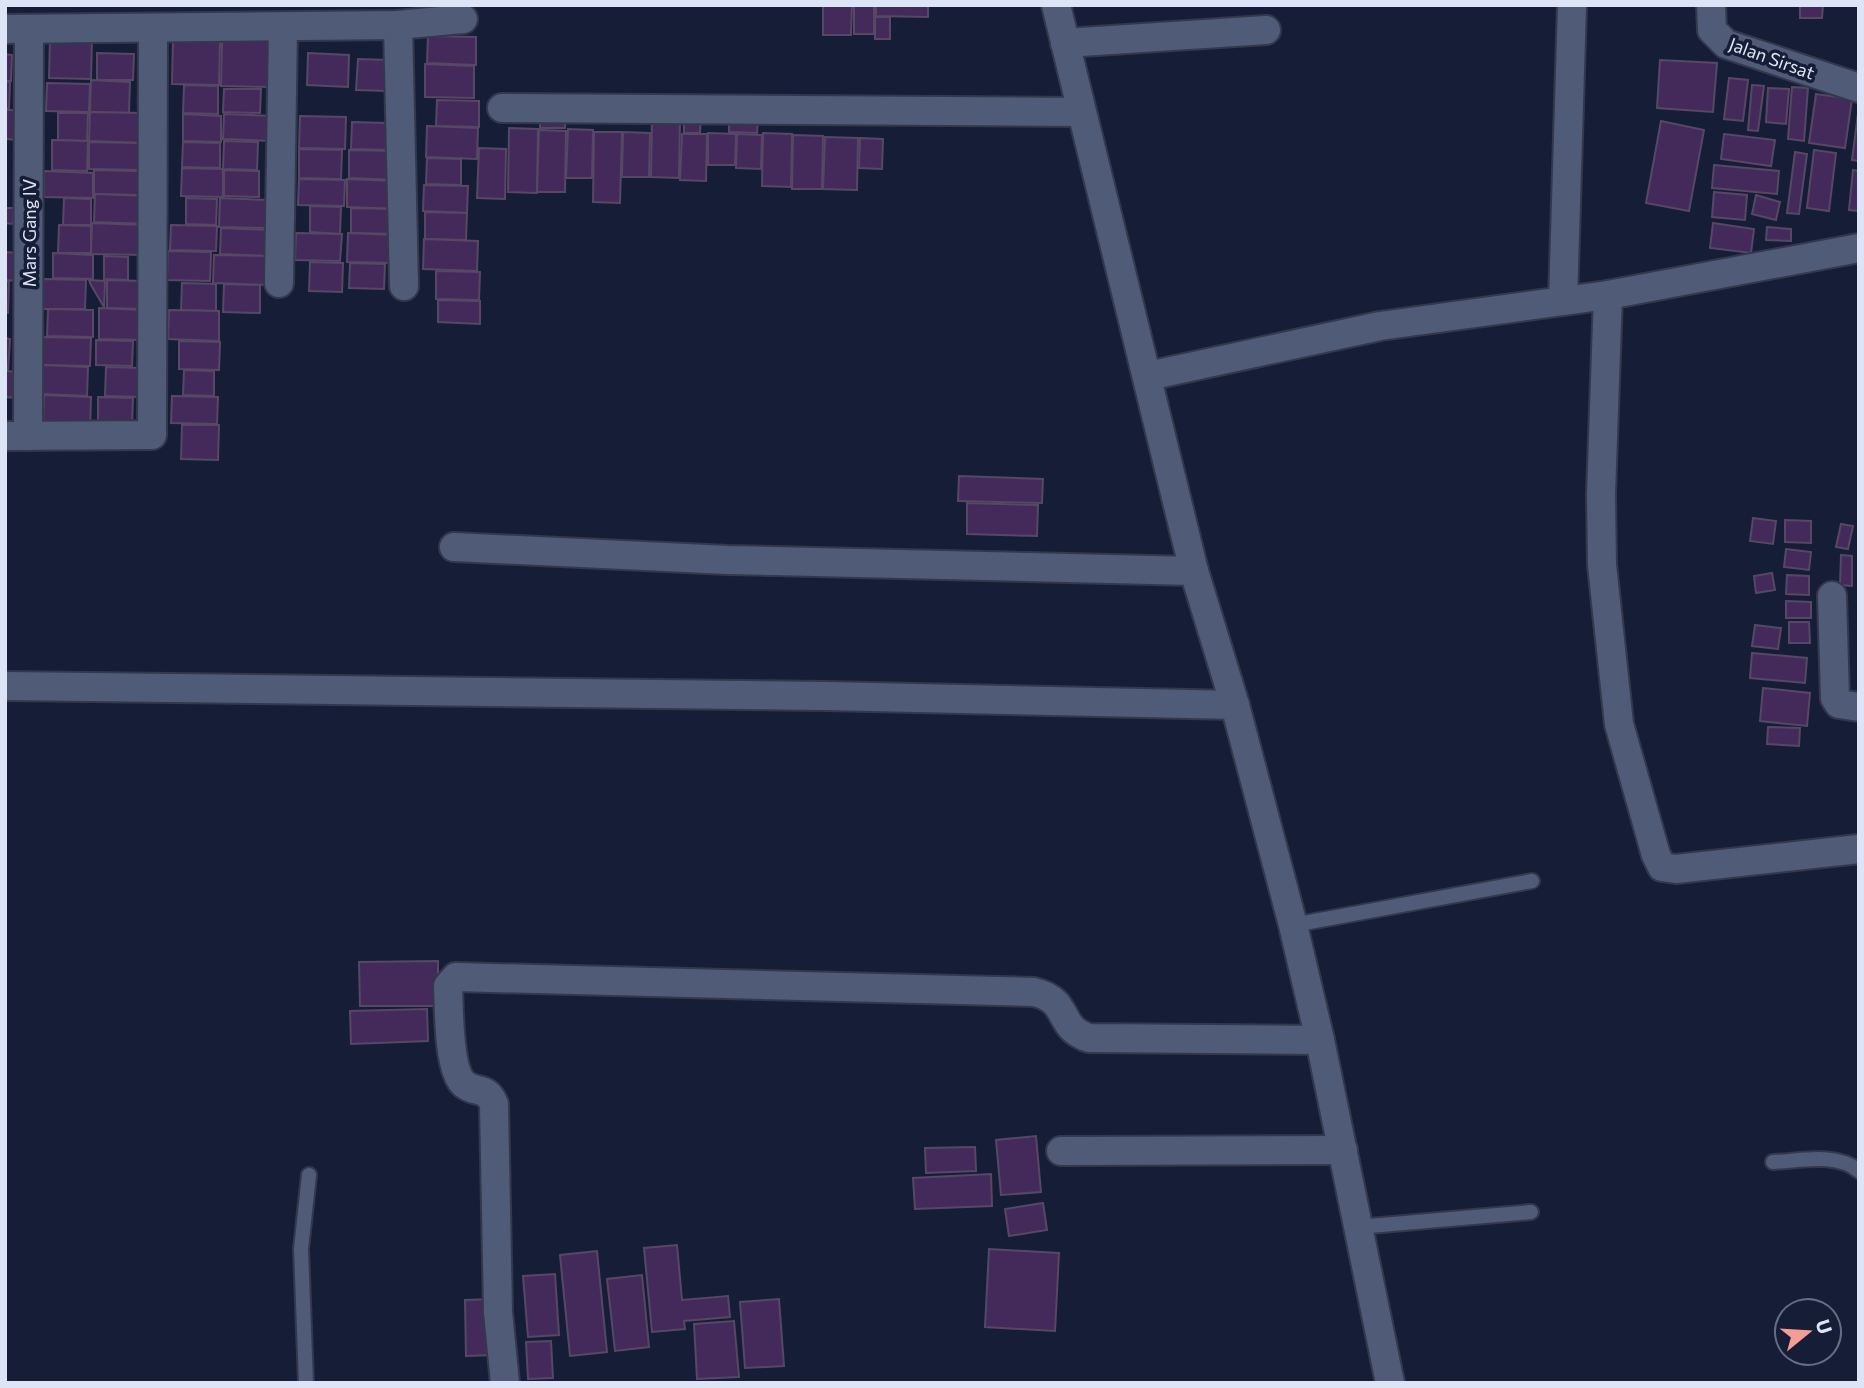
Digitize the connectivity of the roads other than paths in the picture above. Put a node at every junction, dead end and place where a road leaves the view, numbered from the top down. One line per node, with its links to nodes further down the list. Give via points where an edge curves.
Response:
1 (1056, 5): 10 (street)
2 (1572, 5): 18 (street)
3 (1711, 5): 11 (street, Jalan Sirsat, via 1712,30 1726,44)
4 (463, 19): 5 (street)
5 (398, 25): 6 (street); 16 (street)
6 (282, 27): 7 (street); 15 (street)
7 (153, 28): 8 (street); 20 (street, via 152,435)
8 (17, 29): 20 (street, Mars Gang IV)
9 (1266, 30): 10 (street)
10 (1065, 43): 13 (street)
11 (1858, 81)
12 (502, 108): 13 (street)
13 (1081, 112): 19 (street)
14 (1859, 248): 17 (street)
15 (279, 283)
16 (404, 286)
17 (1608, 295): 18 (street); 27 (street, via 1602,565 1619,724 1656,856 1662,867 1676,869)
18 (1563, 301): 19 (street, via 1380,326)
19 (1148, 376): 22 (street)
20 (17, 436)
21 (454, 547): 22 (street, via 727,560)
22 (1194, 570): 25 (street)
23 (1832, 596): 26 (street, via 1835,698 1839,704)
24 (5, 686): 25 (street)
25 (1235, 705): 29 (street)
26 (1859, 706)
27 (1859, 849)
28 (1532, 881): 29 (lane)
29 (1293, 925): 30 (street)
30 (1320, 1040): 31 (street); 39 (street, via 1089,1038 1069,1027 1049,995 1034,992 456,977 448,986 450,1045 457,1070 460,1080 484,1091 494,1104 498,1312)
31 (1343, 1150): 32 (street); 37 (street)
32 (1061, 1151)
33 (1773, 1162): 34 (lane, via 1834,1159)
34 (1859, 1171)
35 (309, 1175): 38 (lane, via 300,1249)
36 (1531, 1212): 37 (lane)
37 (1358, 1227): 40 (street)
38 (306, 1383)
39 (505, 1383)
40 (1390, 1383)

